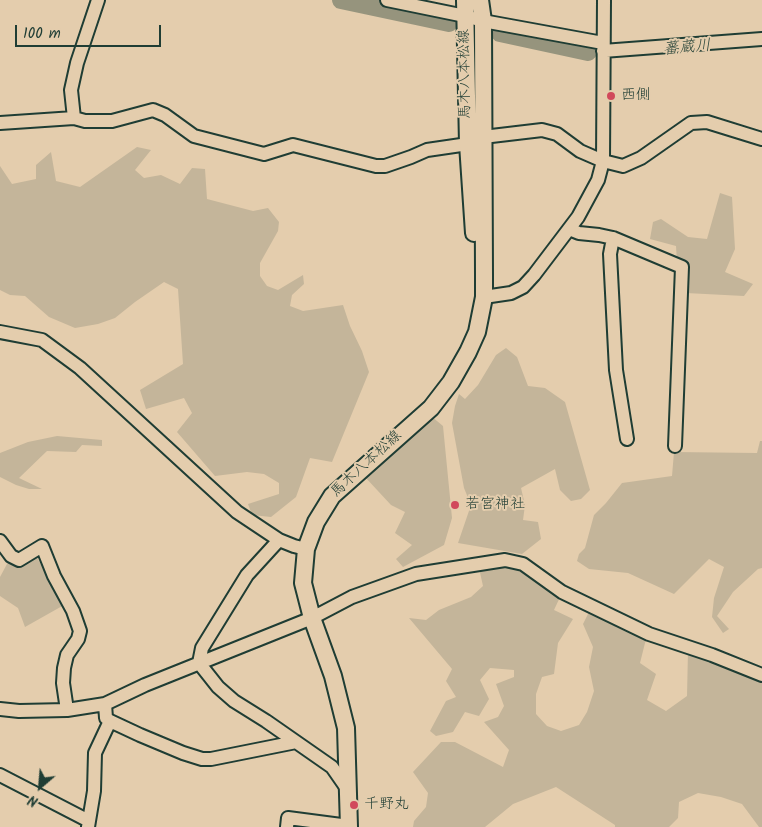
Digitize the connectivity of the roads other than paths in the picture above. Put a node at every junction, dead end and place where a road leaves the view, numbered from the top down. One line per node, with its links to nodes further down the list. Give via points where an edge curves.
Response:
1 (98, 0): 9 (street, via 71,90)
2 (387, 0): 5 (street)
3 (480, 0): 6 (main road, 馬木八本松線)
4 (604, 0): 8 (street)
5 (465, 8): 6 (street); 12 (main road, 馬木八本松線)
6 (483, 21): 8 (street); 12 (main road, 馬木八本松線)
7 (762, 39): 8 (street)
8 (604, 47): 13 (street)
9 (74, 118): 10 (street); 12 (street, via 112,121 153,110 194,136 264,154 293,145 376,166 385,166 427,150)
10 (0, 123)
11 (762, 138): 13 (street, via 707,122 691,123 641,158 623,166)
12 (475, 140): 13 (street, via 542,130 557,134 580,151); 16 (main road, 馬木八本松線)
13 (603, 161): 14 (street, via 598,180)
14 (569, 229): 15 (street); 16 (street, via 523,287 510,294)
15 (613, 238): 18 (street, via 610,254 616,370); 19 (street, via 682,267)
16 (484, 297): 22 (main road, 馬木八本松線, via 477,332 451,382 431,408 332,496 316,522)
17 (0, 332): 21 (street, via 42,340 80,368 237,512)
18 (627, 439)
19 (675, 446)
20 (0, 540): 28 (street, via 11,556 19,560 42,546 73,611 80,631 64,668)
21 (279, 540): 22 (street); 24 (street, via 247,575 202,648)
22 (306, 549): 23 (main road, 馬木八本松線, via 303,583)
23 (312, 618): 24 (street); 25 (street, via 352,597 416,574 506,560 523,564 562,592 649,634 712,654); 32 (main road, 馬木八本松線, via 333,676 346,728)
24 (199, 663): 26 (street); 30 (street, via 234,701)
25 (762, 675)
26 (105, 704): 28 (street); 29 (street, via 106,718)
27 (0, 709): 28 (street)
28 (68, 710)
29 (110, 721): 30 (street, via 183,754 202,759 211,760); 33 (street, via 95,753)
30 (296, 742): 32 (street, via 332,767)
31 (0, 774): 33 (street)
32 (348, 790): 35 (main road, 馬木八本松線)
33 (89, 824)
34 (287, 827): 35 (street, via 288,818)
35 (349, 827)

